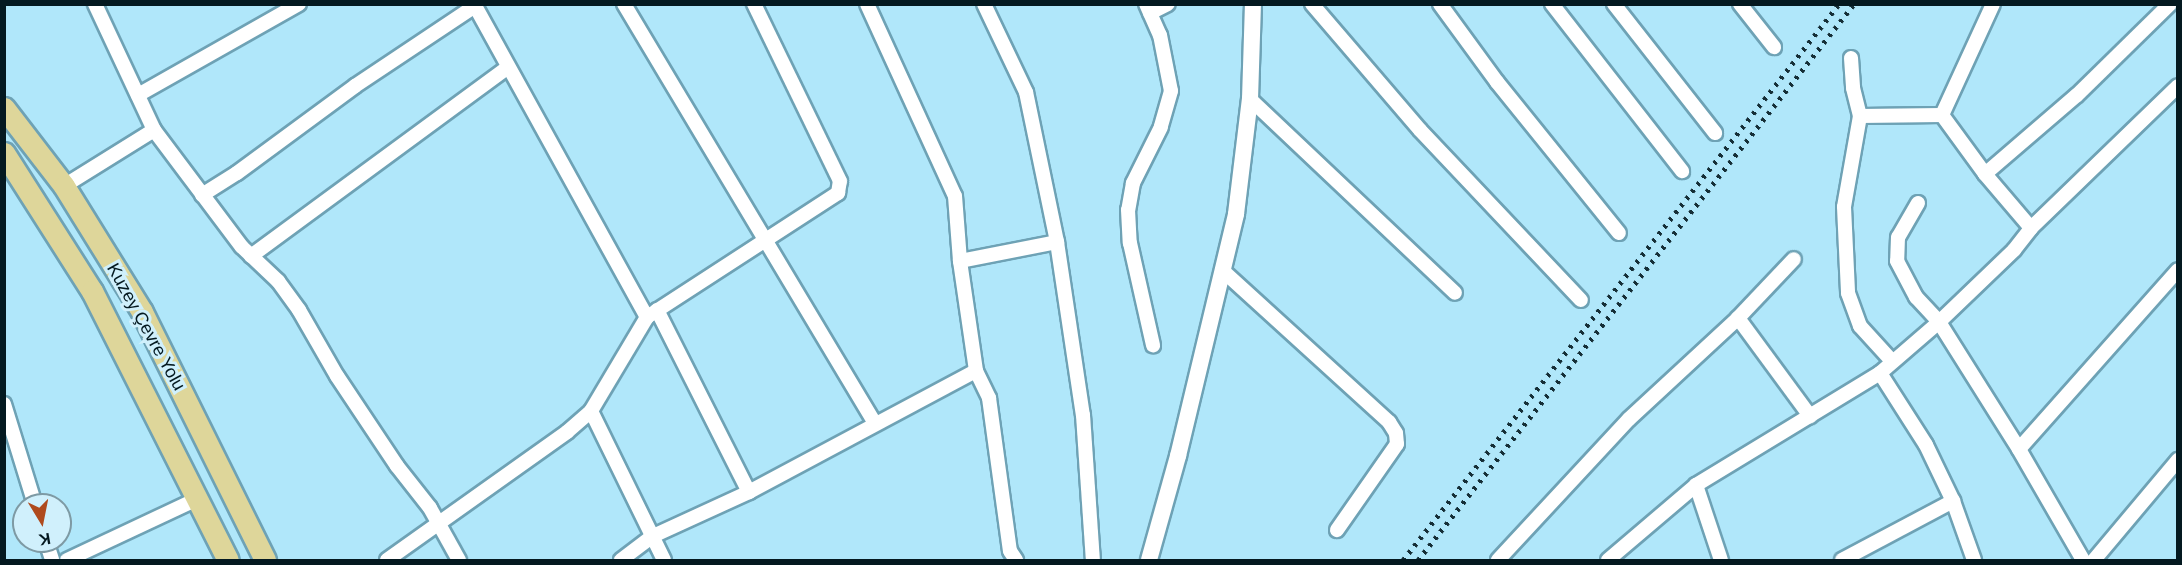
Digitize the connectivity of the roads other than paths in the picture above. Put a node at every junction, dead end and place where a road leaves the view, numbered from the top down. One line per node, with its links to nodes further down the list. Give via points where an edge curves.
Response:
1 (95, 4): 22 (street)
2 (299, 4): 22 (street)
3 (624, 4): 37 (street)
4 (754, 4): 37 (street, via 840,181 838,193)
5 (867, 4): 41 (street, via 955,196)
6 (984, 4): 38 (street, via 1026,92)
7 (1168, 4): 17 (street)
8 (1253, 4): 23 (street)
9 (1312, 4): 45 (street, via 1420,130)
10 (1440, 4): 36 (street, via 1497,82)
11 (1552, 4): 30 (street)
12 (1614, 4): 28 (street)
13 (1740, 4): 18 (street)
14 (1993, 4): 25 (street)
15 (2170, 4): 31 (street, via 2077,95)
16 (474, 5): 20 (street); 33 (street)
17 (1148, 9): 49 (street, via 1160,35 1171,91 1161,127 1133,183 1128,210 1130,243)
18 (1774, 47)
19 (1851, 58): 26 (street)
20 (508, 67): 39 (street); 46 (street)
21 (2178, 86): 35 (street)
22 (138, 95): 27 (street)
23 (1250, 99): 42 (street, via 1236,214); 44 (street)
24 (4, 108): 32 (highway, Kuzey Çevre Yolu)
25 (1942, 115): 26 (street); 31 (street)
26 (1860, 116): 50 (street, via 1844,207 1848,293 1860,326)
27 (154, 130): 32 (street); 33 (street)
28 (1715, 133)
29 (4, 153): 62 (highway, Kuzey Çevre Yolu, via 92,291)
30 (1682, 171)
31 (1985, 174): 35 (street)
32 (64, 186): 71 (highway, Kuzey Çevre Yolu, via 142,312)
33 (202, 195): 39 (street)
34 (1918, 203): 48 (street, via 1898,237 1897,261 1916,297)
35 (2031, 228): 48 (street, via 2014,250)
36 (1619, 233)
37 (766, 240): 46 (street); 56 (street)
38 (1057, 242): 41 (street); 77 (street, via 1083,416)
39 (250, 256): 64 (street, via 278,281 299,310 338,376)
40 (1794, 259): 47 (street)
41 (960, 261): 51 (street)
42 (1222, 270): 65 (street, via 1389,422 1396,433 1397,444); 78 (street)
43 (2178, 270): 57 (street)
44 (1455, 293)
45 (1581, 300)
46 (652, 314): 54 (street); 60 (street)
47 (1738, 318): 55 (street); 68 (street, via 1629,419)
48 (1939, 322): 50 (street); 57 (street)
49 (1153, 345)
50 (1892, 362): 52 (street)
51 (976, 371): 56 (street); 76 (street, via 989,398 1010,551)
52 (1880, 373): 55 (street); 63 (street, via 1926,445)
53 (4, 404): 61 (street)
54 (591, 411): 64 (street); 66 (street)
55 (1810, 416): 59 (street)
56 (875, 423): 60 (street)
57 (2019, 449): 83 (street)
58 (2178, 460): 84 (street)
59 (1696, 485): 79 (street); 80 (street)
60 (749, 492): 66 (street)
61 (31, 493)
62 (197, 498): 67 (street); 70 (highway, Kuzey Çevre Yolu)
63 (1953, 501): 81 (street); 82 (street)
64 (439, 524): 72 (street); 73 (street)
65 (1337, 530)
66 (653, 536): 74 (street); 75 (street)
67 (94, 556): 69 (street)
68 (1506, 558)
69 (67, 561)
70 (228, 561)
71 (265, 561)
72 (387, 561)
73 (459, 561)
74 (621, 561)
75 (664, 561)
76 (1016, 561)
77 (1093, 561)
78 (1149, 561)
79 (1608, 561)
80 (1721, 561)
81 (1842, 561)
82 (1974, 561)
83 (2083, 561)
84 (2094, 561)

